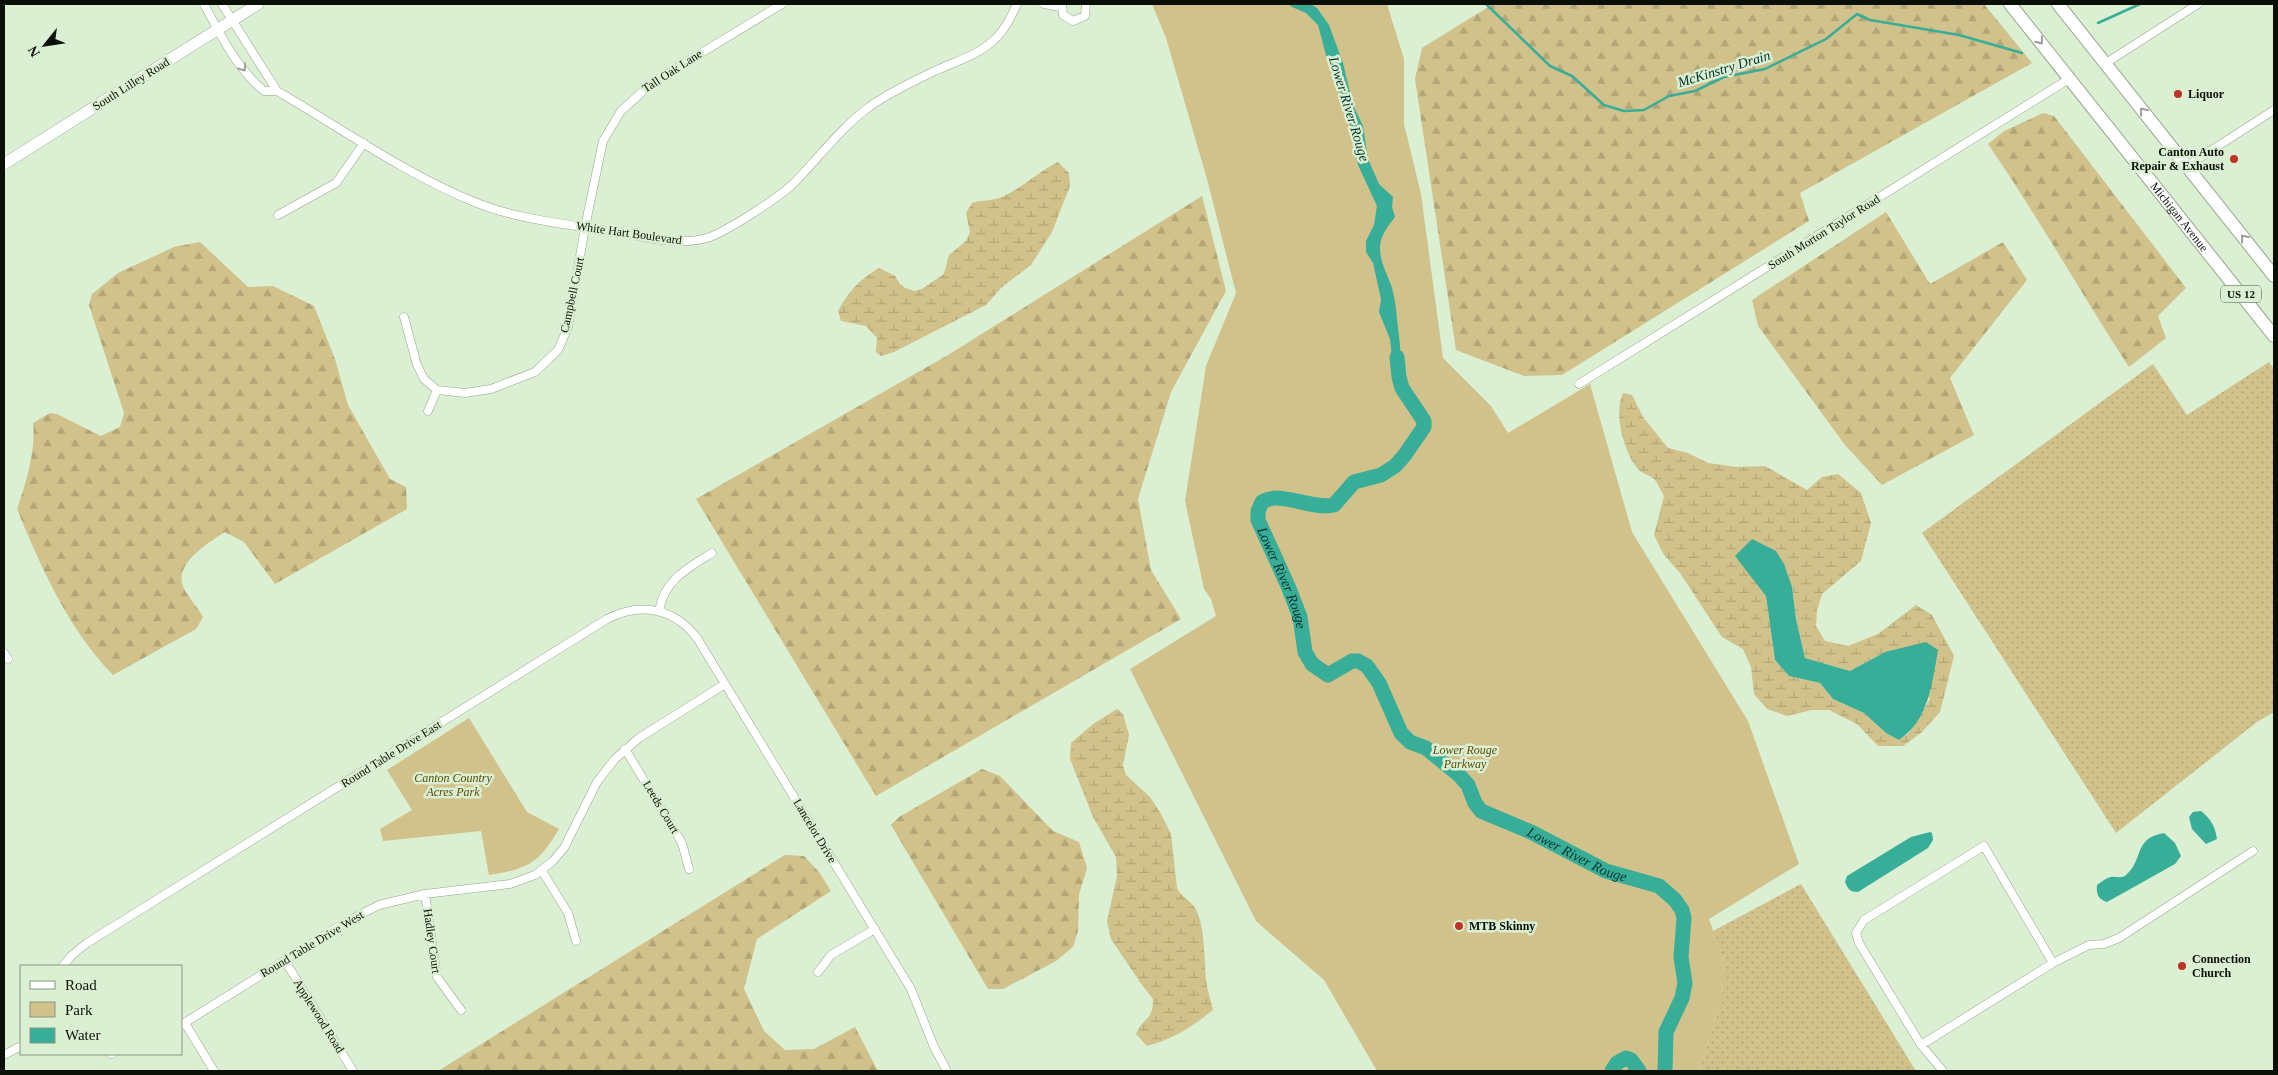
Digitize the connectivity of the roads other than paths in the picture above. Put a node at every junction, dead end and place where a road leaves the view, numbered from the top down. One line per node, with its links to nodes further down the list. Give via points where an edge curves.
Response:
1 (204, 4): 13 (street, White Hart Boulevard)
2 (222, 4): 12 (street, White Hart Boulevard)
3 (258, 4): 12 (street, South Lilley Road)
4 (782, 4): 22 (street, Tall Oak Lane, via 652,83 620,112 603,141)
5 (1017, 4): 22 (street, White Hart Boulevard, via 1006,27 994,40 975,54 888,94 840,133 795,183 710,237 689,242)
6 (1044, 4): 11 (street)
7 (1086, 4): 11 (street, via 1085,16 1077,21 1066,19)
8 (2010, 4): 15 (main road, Michigan Avenue / US 12, one-way to 15)
9 (2058, 4): 14 (main road, US 12)
10 (2198, 4): 14 (street)
11 (1062, 6)
12 (232, 21): 13 (street, South Lilley Road); 16 (street, White Hart Boulevard)
13 (218, 30): 16 (street, White Hart Boulevard, one-way to 16, via 252,82 264,91); 19 (street, South Lilley Road)
14 (2106, 63): 20 (main road, US 12, one-way to 14)
15 (2069, 79): 25 (main road, Michigan Avenue / US 12); 26 (street, South Morton Taylor Road)
16 (277, 91): 18 (street, White Hart Boulevard)
17 (2274, 110): 20 (street)
18 (364, 143): 21 (street, via 336,183); 22 (street, White Hart Boulevard, via 474,202 539,220)
19 (4, 164)
20 (2187, 166): 23 (main road, US 12, one-way to 20)
21 (278, 215)
22 (585, 227): 27 (street, Campbell Court, via 568,327 558,350 535,372 491,389 465,393)
23 (2272, 270)
24 (404, 317): 27 (street, via 417,365 424,379)
25 (2273, 334)
26 (1579, 384)
27 (437, 390): 28 (street)
28 (428, 411)
29 (712, 553): 30 (street, via 672,580 663,593)
30 (659, 611): 31 (street, Lancelot Drive, via 677,618 691,630); 41 (street, Round Table Drive East, via 632,610 607,618 87,944)
31 (725, 684): 32 (street, Round Table Drive West); 37 (street, Lancelot Drive)
32 (625, 749): 34 (street, Leeds Court, via 682,843); 35 (street, Round Table Drive West, via 597,782 564,848)
33 (2253, 851): 40 (street, via 2119,938 2090,945)
34 (689, 869)
35 (542, 871): 36 (street, Round Table Drive West, via 510,884); 38 (street, via 568,913)
36 (426, 894): 39 (street, Round Table Drive West, via 366,911); 43 (street, Hadley Court, via 437,977)
37 (875, 930): 42 (street, via 831,955); 50 (street, Lancelot Drive, via 911,989)
38 (576, 941)
39 (285, 960): 44 (street, Round Table Drive West); 49 (street, Applewood Road)
40 (2053, 962): 45 (street); 45 (street, via 1984,846 1939,873 1864,920 1856,933)
41 (64, 965)
42 (818, 972)
43 (461, 1010)
44 (183, 1024): 48 (street)
45 (1920, 1045): 51 (street)
46 (20, 1047): 47 (street)
47 (4, 1055)
48 (214, 1071)
49 (353, 1071)
50 (947, 1071)
51 (1942, 1071)

